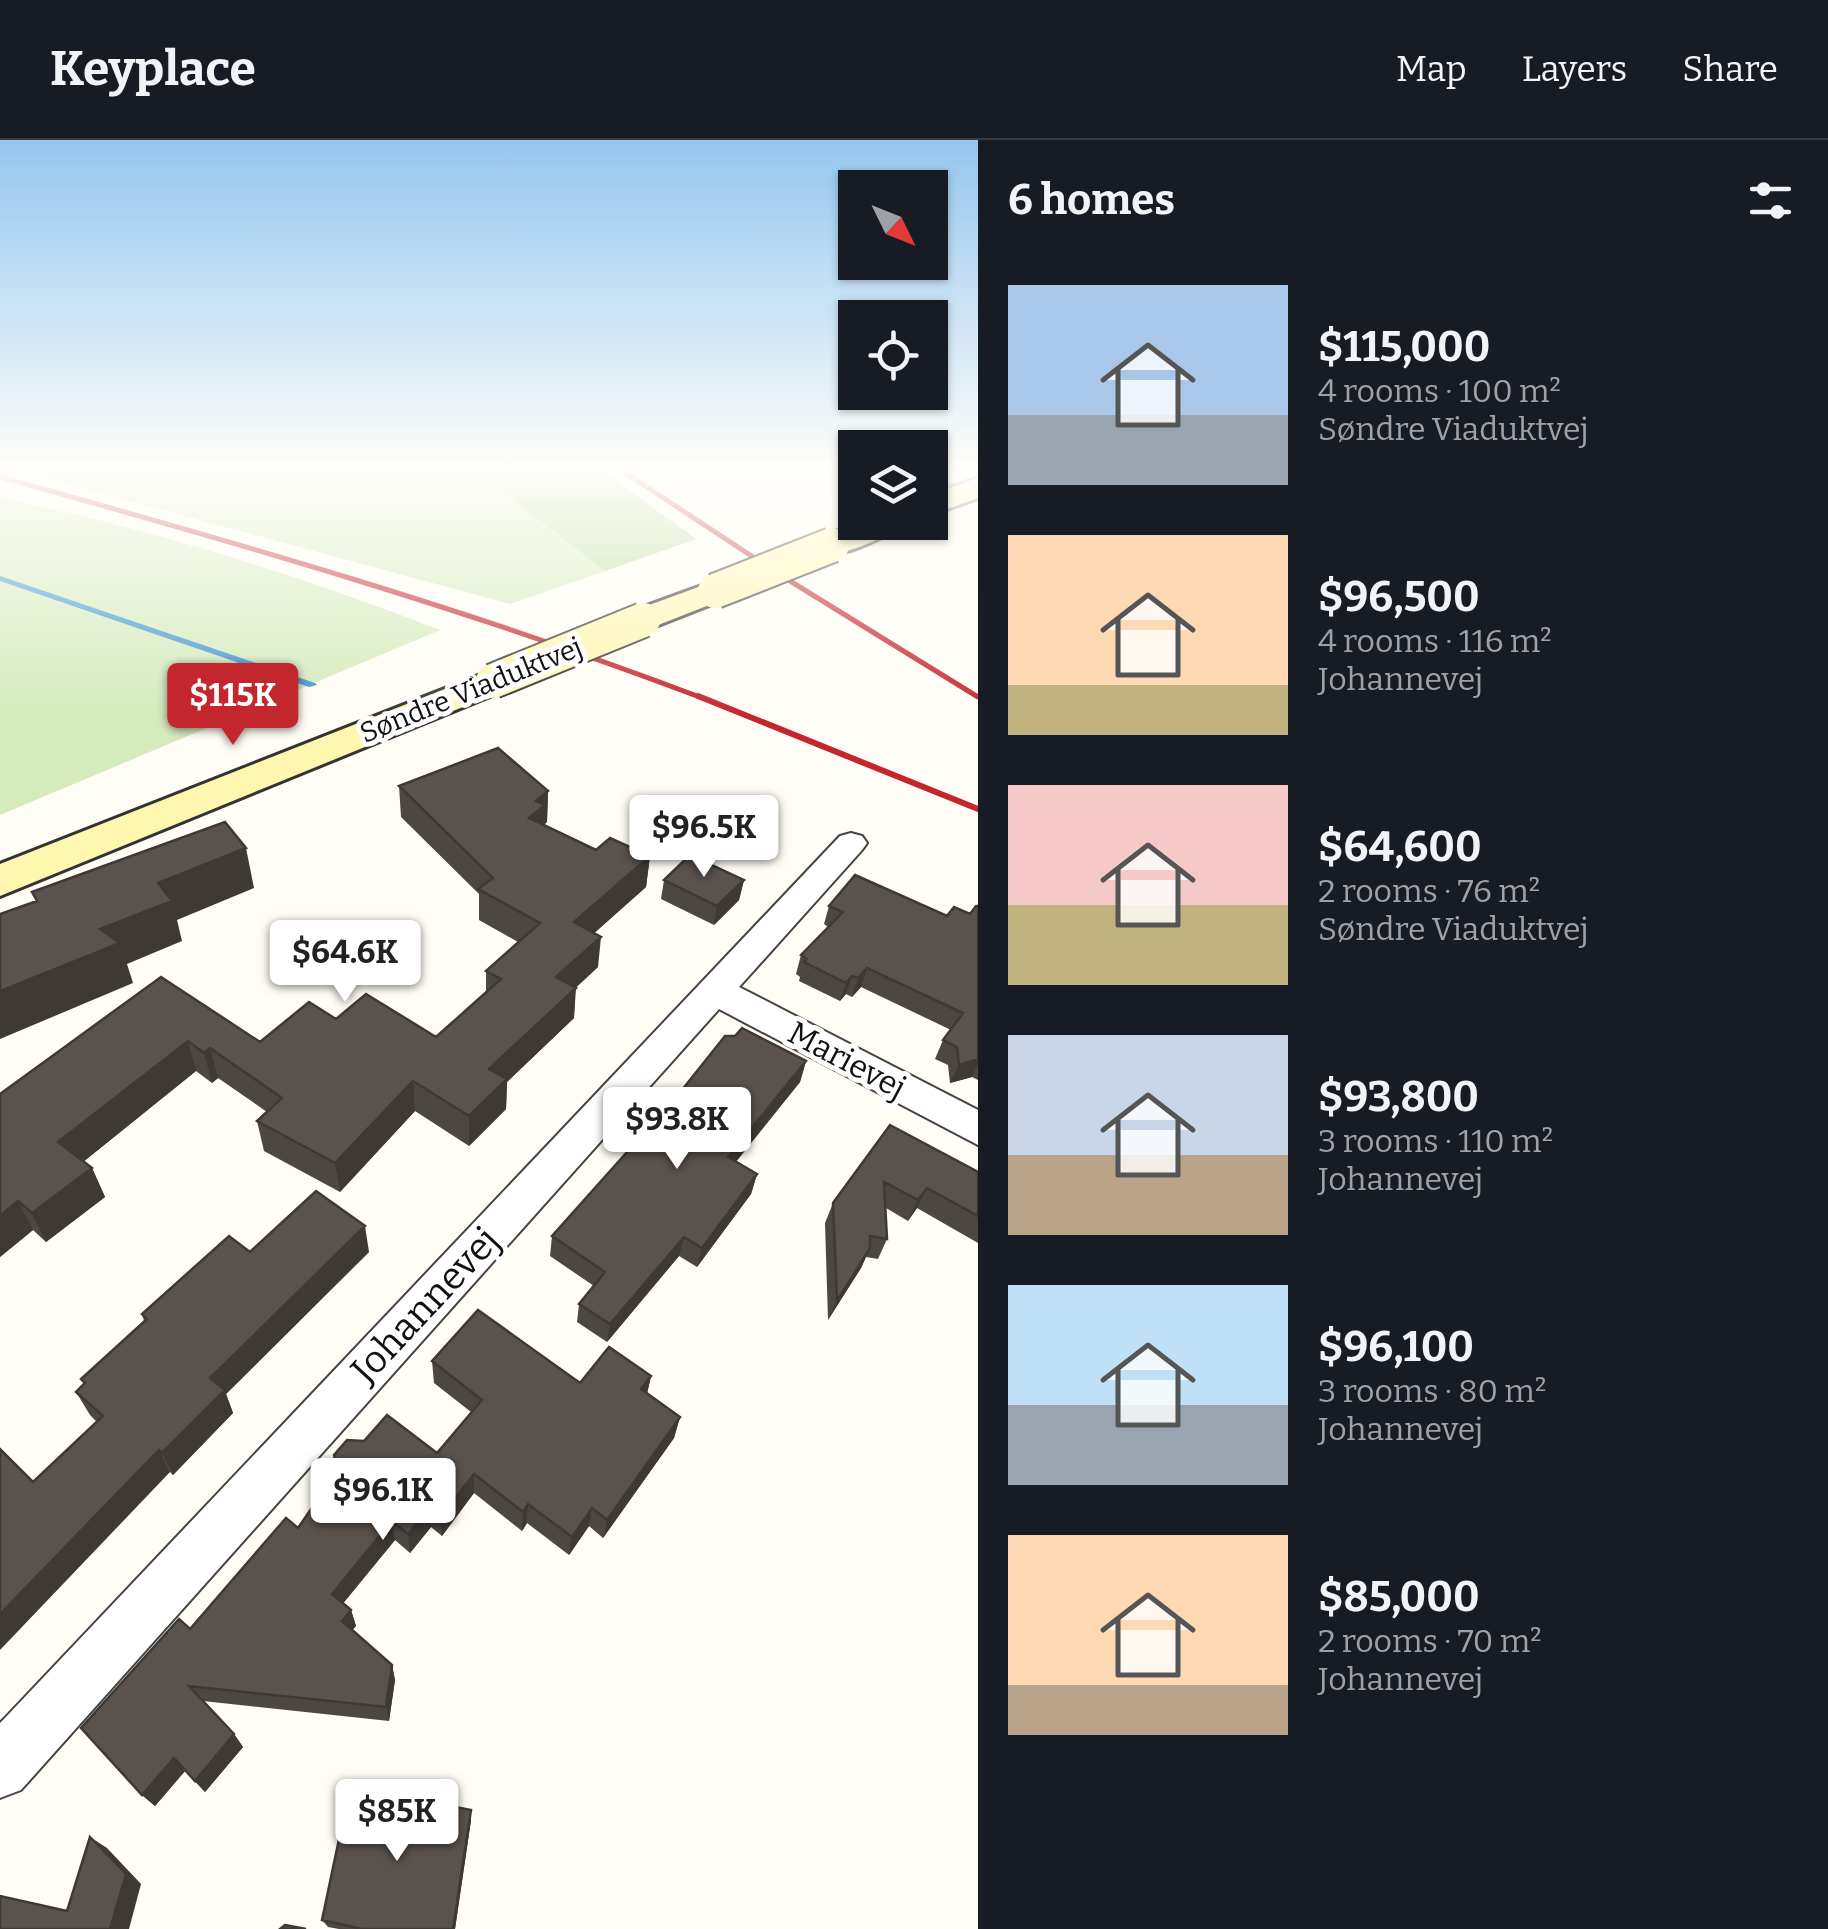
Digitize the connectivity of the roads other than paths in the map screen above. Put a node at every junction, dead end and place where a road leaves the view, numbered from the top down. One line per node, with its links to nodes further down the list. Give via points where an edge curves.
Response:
1 (820, 549): 3 (main road, Søndre Viaduktvej, bridge)
2 (852, 843): 4 (street, Johannevej)
3 (0, 881)
4 (716, 991): 5 (street, Marievej); 6 (street, Johannevej)
5 (978, 1130)
6 (0, 1770)

